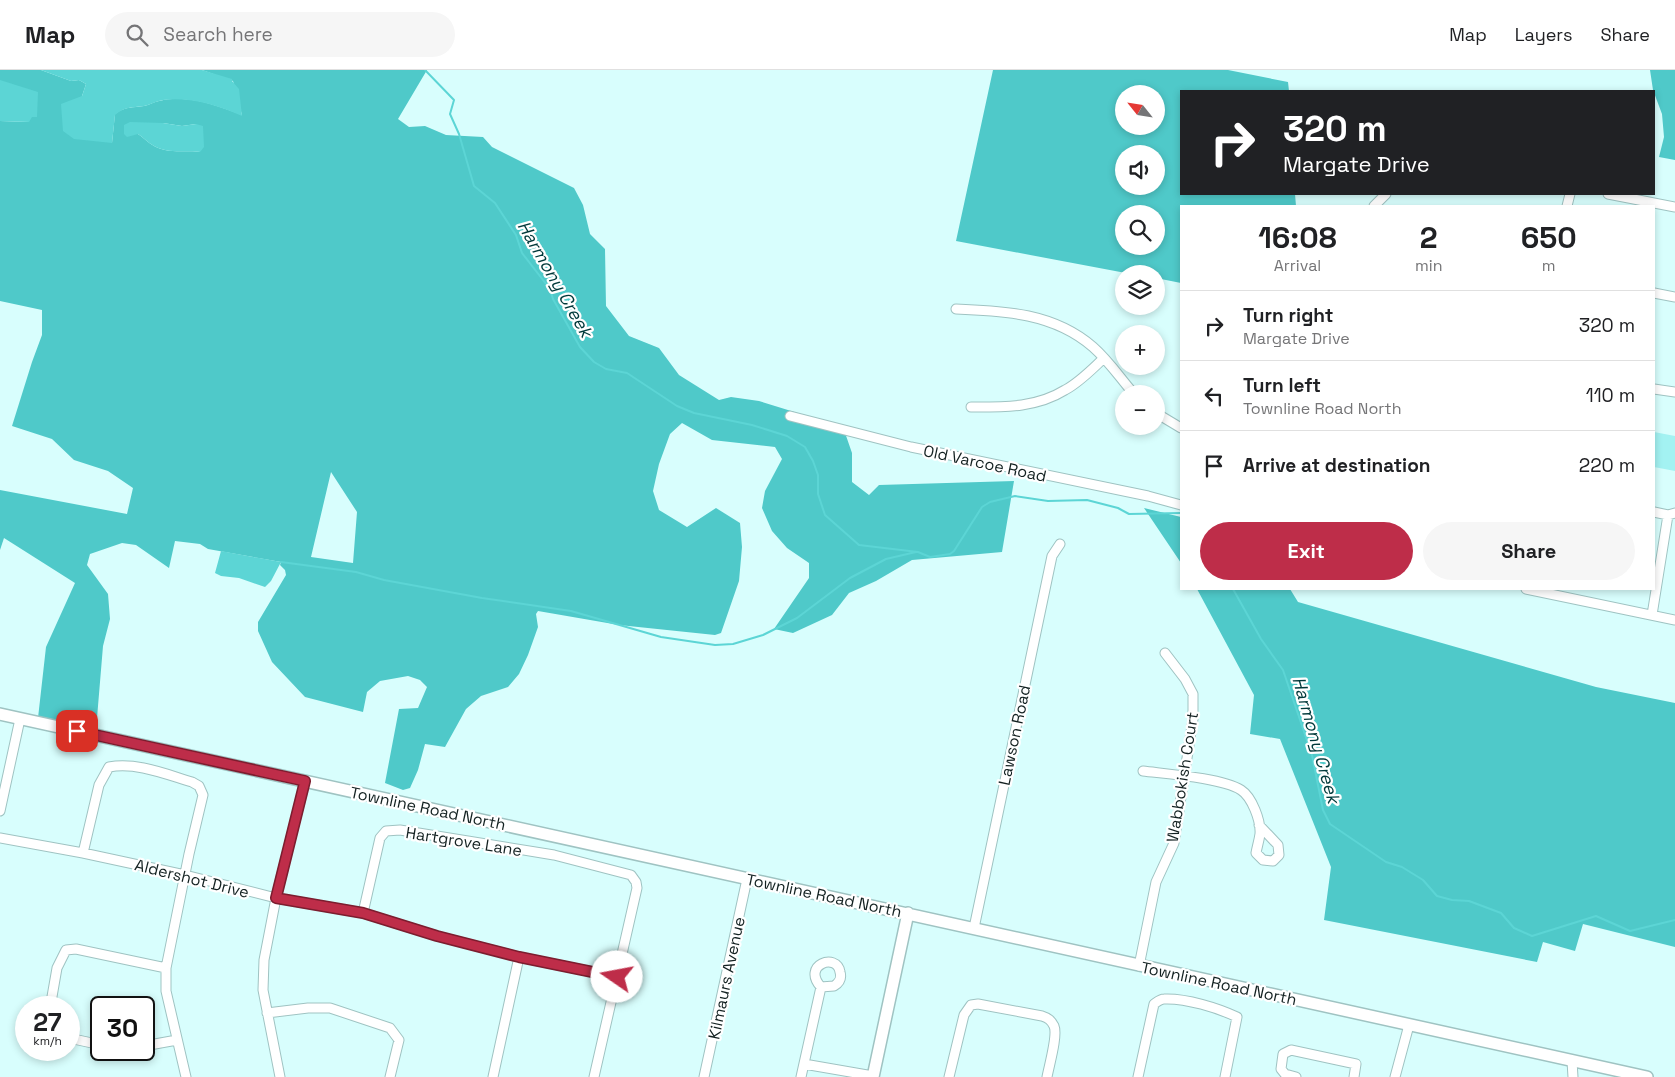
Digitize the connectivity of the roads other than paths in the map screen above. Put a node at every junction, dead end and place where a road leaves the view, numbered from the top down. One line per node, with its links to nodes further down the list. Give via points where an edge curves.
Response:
1 (1385, 195): 4 (street)
2 (1618, 195): 3 (street)
3 (1638, 197): 5 (street)
4 (1375, 205)
5 (1675, 208)
6 (1655, 293): 7 (street)
7 (1675, 297)
8 (956, 309): 9 (street, via 999,310 1047,320 1080,338)
9 (1104, 358): 10 (street); 13 (street, via 1067,390 1048,399 1010,407)
10 (1126, 385)
11 (1655, 388): 12 (street)
12 (1675, 392)
13 (971, 407)
14 (790, 416): 17 (street, Old Varcoe Road, via 911,448)
15 (1165, 419): 16 (street)
16 (1180, 427)
17 (1180, 505)
18 (1655, 512): 19 (street)
19 (1671, 514): 22 (street)
20 (1060, 544): 39 (street, Lawson Road, via 1052,556)
21 (1531, 590): 22 (street)
22 (1652, 615): 23 (street)
23 (1675, 620)
24 (1165, 653): 28 (street, Wabbokish Court, via 1193,694)
25 (0, 714): 26 (main road, Townline Road North)
26 (20, 719): 29 (main road, Townline Road North); 30 (street)
27 (1142, 771): 28 (street)
28 (1185, 777): 31 (street, via 1221,782 1242,790 1250,799); 41 (street, Wabbokish Court, via 1174,843 1156,882)
29 (305, 781): 35 (main road, Townline Road North); 36 (street)
30 (0, 811)
31 (1259, 825)
32 (0, 838): 33 (street, Aldershot Drive)
33 (83, 853): 34 (street, Aldershot Drive); 34 (street, via 99,785 109,767 121,765 146,769 192,782 199,786 203,795)
34 (185, 875): 36 (street, Aldershot Drive); 42 (street)
35 (747, 879): 38 (main road, Townline Road North); 58 (street, Kilmaurs Avenue)
36 (276, 898): 37 (street, Aldershot Drive); 46 (street, via 264,960 263,990)
37 (363, 913): 40 (street, Aldershot Drive); 43 (street, Hartgrove Lane, via 380,838 386,830 504,846 626,872 634,878 637,888)
38 (908, 913): 39 (main road, Townline Road North); 52 (main road)
39 (974, 928): 41 (main road, Townline Road North)
40 (519, 957): 43 (street, Aldershot Drive); 56 (street)
41 (1139, 966): 47 (main road, Townline Road North)
42 (166, 968): 45 (street, via 76,949 66,950 57,968); 48 (street, via 166,991)
43 (617, 977): 57 (street)
44 (821, 987): 51 (street)
45 (52, 996)
46 (268, 1013): 54 (street); 55 (street, via 330,1008 390,1028 399,1040)
47 (1409, 1025): 50 (main road, Townline Road North); 66 (street)
48 (177, 1040): 49 (street); 53 (street)
49 (155, 1044)
50 (1572, 1061): 67 (street); 68 (main road, Townline Road North)
51 (804, 1064): 52 (street); 59 (street)
52 (873, 1076)
53 (186, 1077)
54 (280, 1077)
55 (390, 1077)
56 (492, 1077)
57 (594, 1077)
58 (704, 1077)
59 (801, 1077)
60 (949, 1077): 61 (street, via 964,1015 971,1005 978,1004 1049,1019 1055,1034)
61 (1046, 1077)
62 (1138, 1077): 63 (street, via 1154,1004 1162,999 1199,1004 1237,1017)
63 (1225, 1077)
64 (1296, 1077): 65 (street, via 1285,1074 1281,1069 1283,1054 1291,1050 1356,1064)
65 (1354, 1077)
66 (1395, 1077)
67 (1572, 1077)
68 (1647, 1077)

